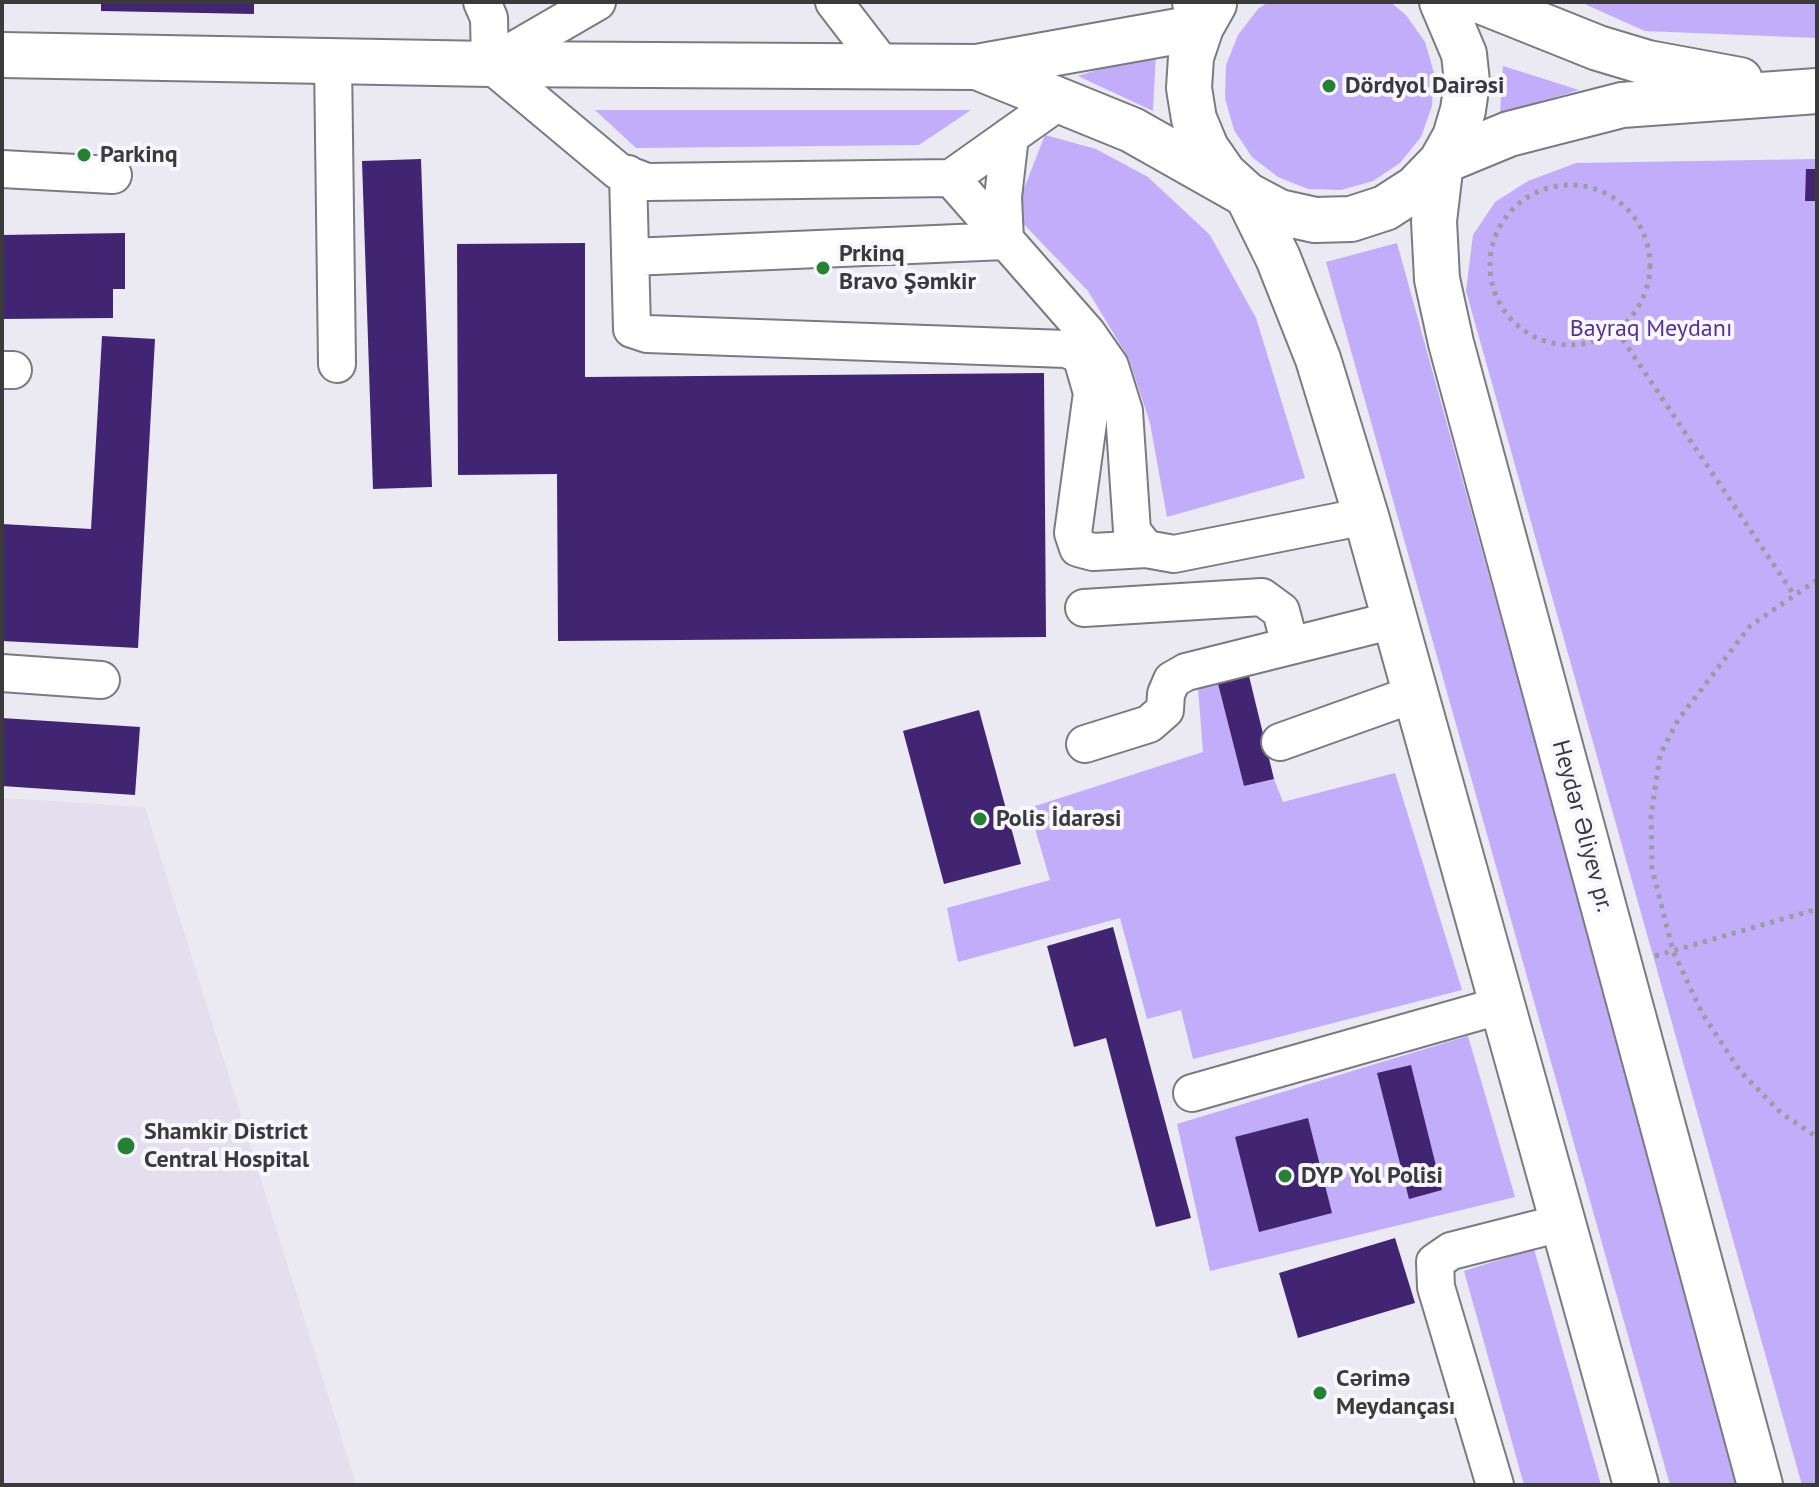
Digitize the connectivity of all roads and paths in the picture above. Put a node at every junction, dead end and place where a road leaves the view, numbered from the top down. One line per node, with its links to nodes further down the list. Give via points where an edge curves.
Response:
1 (482, 2): 9 (lane, via 489,18)
2 (597, 2): 9 (lane)
3 (834, 2): 10 (lane)
4 (1442, 2): 15 (main road, via 1456,27 1467,82 1459,124)
5 (1483, 2): 12 (main road, via 1555,33 1648,63)
6 (1204, 10): 11 (main road); 20 (main road, via 1191,57 1194,119 1224,174)
7 (2, 55): 8 (main road)
8 (333, 60): 9 (main road); 24 (lane)
9 (490, 64): 10 (main road); 17 (lane)
10 (884, 67): 11 (main road)
11 (977, 67): 13 (main road)
12 (1809, 91): 15 (main road, via 1622,105 1555,120)
13 (1061, 100): 14 (lane); 20 (main road, via 1132,130)
14 (1010, 136): 19 (lane); 21 (lane, via 1003,197)
15 (1441, 162): 20 (main road, via 1396,201 1351,219 1291,215); 39 (main road, Heydər Əliyev pr., via 1434,253 1451,343)
16 (2, 169): 18 (lane)
17 (628, 174): 19 (lane, via 647,182); 22 (lane)
18 (113, 175)
19 (951, 178): 21 (lane)
20 (1247, 195): 25 (main road, via 1318,359)
21 (1005, 241): 22 (lane); 26 (lane, via 1110,366 1124,411 1132,531)
22 (631, 257): 26 (lane, via 632,329 647,334 1066,349 1081,355 1092,393 1073,533 1078,548)
23 (1617, 331): 23 (path, via 1644,297 1650,275 1647,243 1633,214 1616,199 1575,184 1533,194 1501,223 1492,244 1492,288 1501,307 1515,325 1554,345 1576,346); 28 (path)
24 (337, 364)
25 (1366, 516): 26 (lane, via 1174,554); 30 (main road)
26 (1146, 549)
27 (1817, 580): 28 (path)
28 (1794, 595): 38 (path, via 1750,626 1718,664 1660,755 1651,815 1652,868)
29 (1084, 608): 31 (lane, via 1262,597 1281,611)
30 (1394, 620): 31 (lane); 34 (main road)
31 (1290, 645): 36 (lane, via 1186,672 1172,680 1165,710 1149,724)
32 (2, 673): 33 (lane)
33 (101, 680)
34 (1414, 694): 35 (lane); 40 (main road)
35 (1280, 742)
36 (1085, 744)
37 (1817, 909): 38 (path)
38 (1673, 951): 39 (path); 42 (path, via 1702,1013 1740,1071 1781,1113)
39 (1620, 967): 46 (main road, Heydər Əliyev pr.)
40 (1499, 1006): 41 (lane); 43 (main road)
41 (1192, 1093)
42 (1817, 1137)
43 (1561, 1223): 44 (lane, via 1451,1251 1435,1262 1436,1287); 45 (main road)
44 (1495, 1485)
45 (1636, 1485)
46 (1760, 1485)

